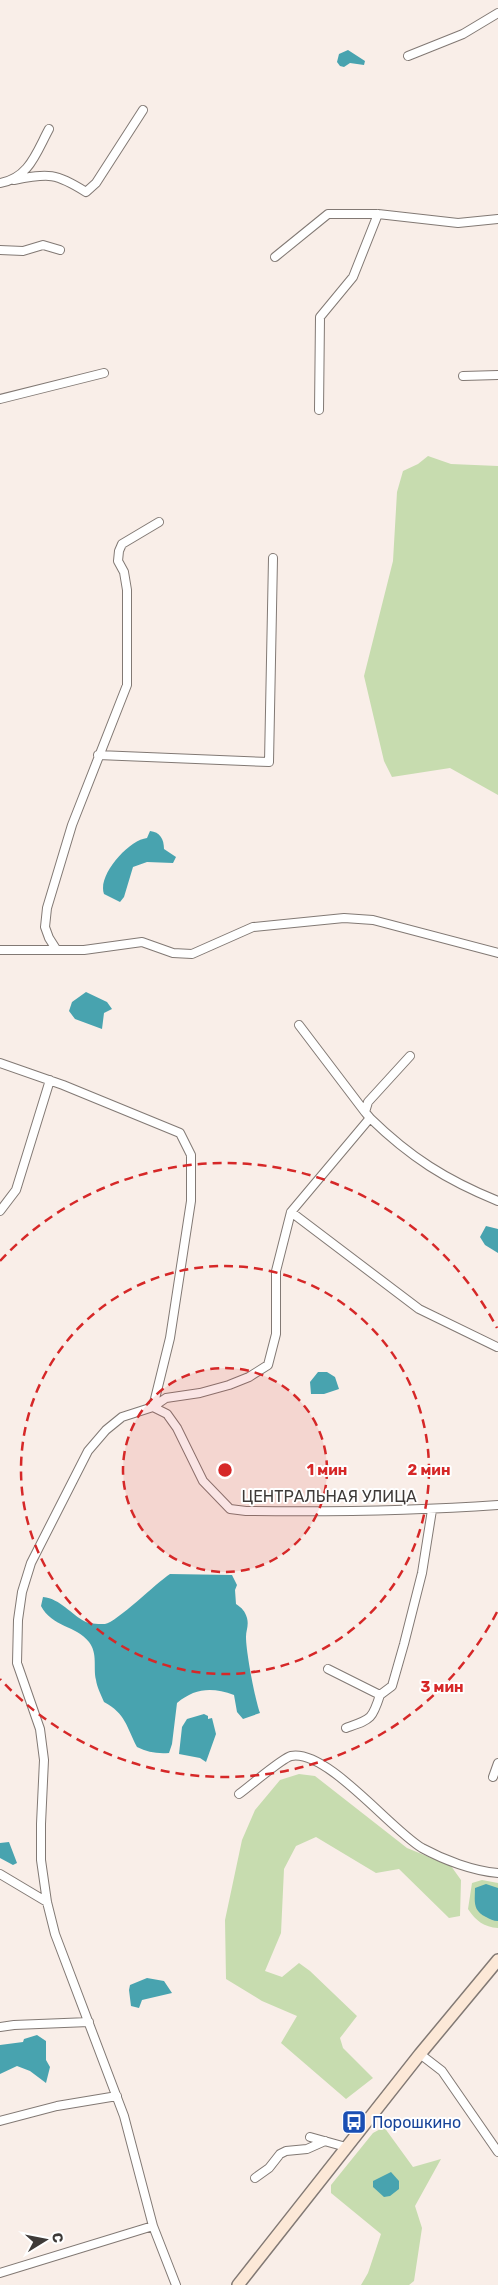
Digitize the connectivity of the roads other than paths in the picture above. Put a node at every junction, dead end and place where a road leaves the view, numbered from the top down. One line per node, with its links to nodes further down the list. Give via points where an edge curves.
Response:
1 (498, 13): 2 (street, via 462,34)
2 (408, 56)
3 (143, 110): 5 (street, via 96,183 86,192 66,179 50,175)
4 (49, 129): 5 (street, via 28,168)
5 (14, 180): 6 (street)
6 (0, 183)
7 (378, 214): 8 (street, via 458,223); 11 (street, via 328,214); 16 (street, via 353,277 320,317)
8 (498, 219)
9 (0, 250): 10 (street, via 23,251 43,245)
10 (60, 250)
11 (275, 257)
12 (104, 373): 15 (street)
13 (498, 375): 14 (street)
14 (464, 376)
15 (0, 399)
16 (319, 410)
17 (159, 522): 19 (street, via 122,544 119,551 118,561 127,590 127,685)
18 (274, 558): 19 (street, via 269,762)
19 (98, 755): 20 (street, via 72,825 48,908 46,927)
20 (56, 949): 21 (street); 22 (street, via 107,948 142,942 173,953 192,954 253,927 344,918 373,920)
21 (0, 950)
22 (498, 953)
23 (299, 1025): 27 (street)
24 (410, 1056): 27 (street, via 368,1102)
25 (0, 1063): 26 (street)
26 (50, 1080): 29 (street, via 16,1190); 32 (street, via 180,1133 191,1154 190,1211 170,1338)
27 (367, 1115): 28 (street, via 397,1145 435,1172); 30 (street)
28 (498, 1201)
29 (0, 1211)
30 (291, 1212): 31 (street, via 419,1309); 32 (street, via 276,1271 276,1334 268,1365 229,1385 166,1398)
31 (497, 1347)
32 (153, 1407): 34 (street, ЦЕНТРАЛЬНАЯ УЛИЦА, via 167,1414 203,1481 230,1509 293,1512); 43 (street, via 122,1417 88,1451 31,1563 22,1592 17,1663 40,1728 44,1752 41,1860)
33 (498, 1505): 34 (street, ЦЕНТРАЛЬНАЯ УЛИЦА)
34 (432, 1510): 36 (street, via 422,1572 404,1644 392,1686)
35 (328, 1669): 36 (street)
36 (380, 1695): 37 (street, via 374,1714)
37 (346, 1728)
38 (498, 1764): 39 (street)
39 (493, 1777)
40 (239, 1794): 41 (street, via 289,1756 306,1755 354,1788 398,1831 423,1848 462,1865)
41 (498, 1873)
42 (0, 1874): 43 (street)
43 (47, 1902): 45 (street, via 55,1934)
44 (498, 1960): 47 (main road)
45 (89, 2022): 46 (street); 48 (street)
46 (0, 2027)
47 (420, 2054): 52 (main road); 53 (street, via 442,2072)
48 (117, 2096): 49 (street, via 57,2106); 55 (street)
49 (0, 2121)
50 (310, 2137): 51 (street)
51 (325, 2141): 52 (street); 54 (street, via 307,2149 280,2154)
52 (346, 2147): 58 (main road)
53 (498, 2152)
54 (256, 2178)
55 (153, 2226): 56 (street); 57 (street)
56 (0, 2273)
57 (176, 2285)
58 (238, 2285)

